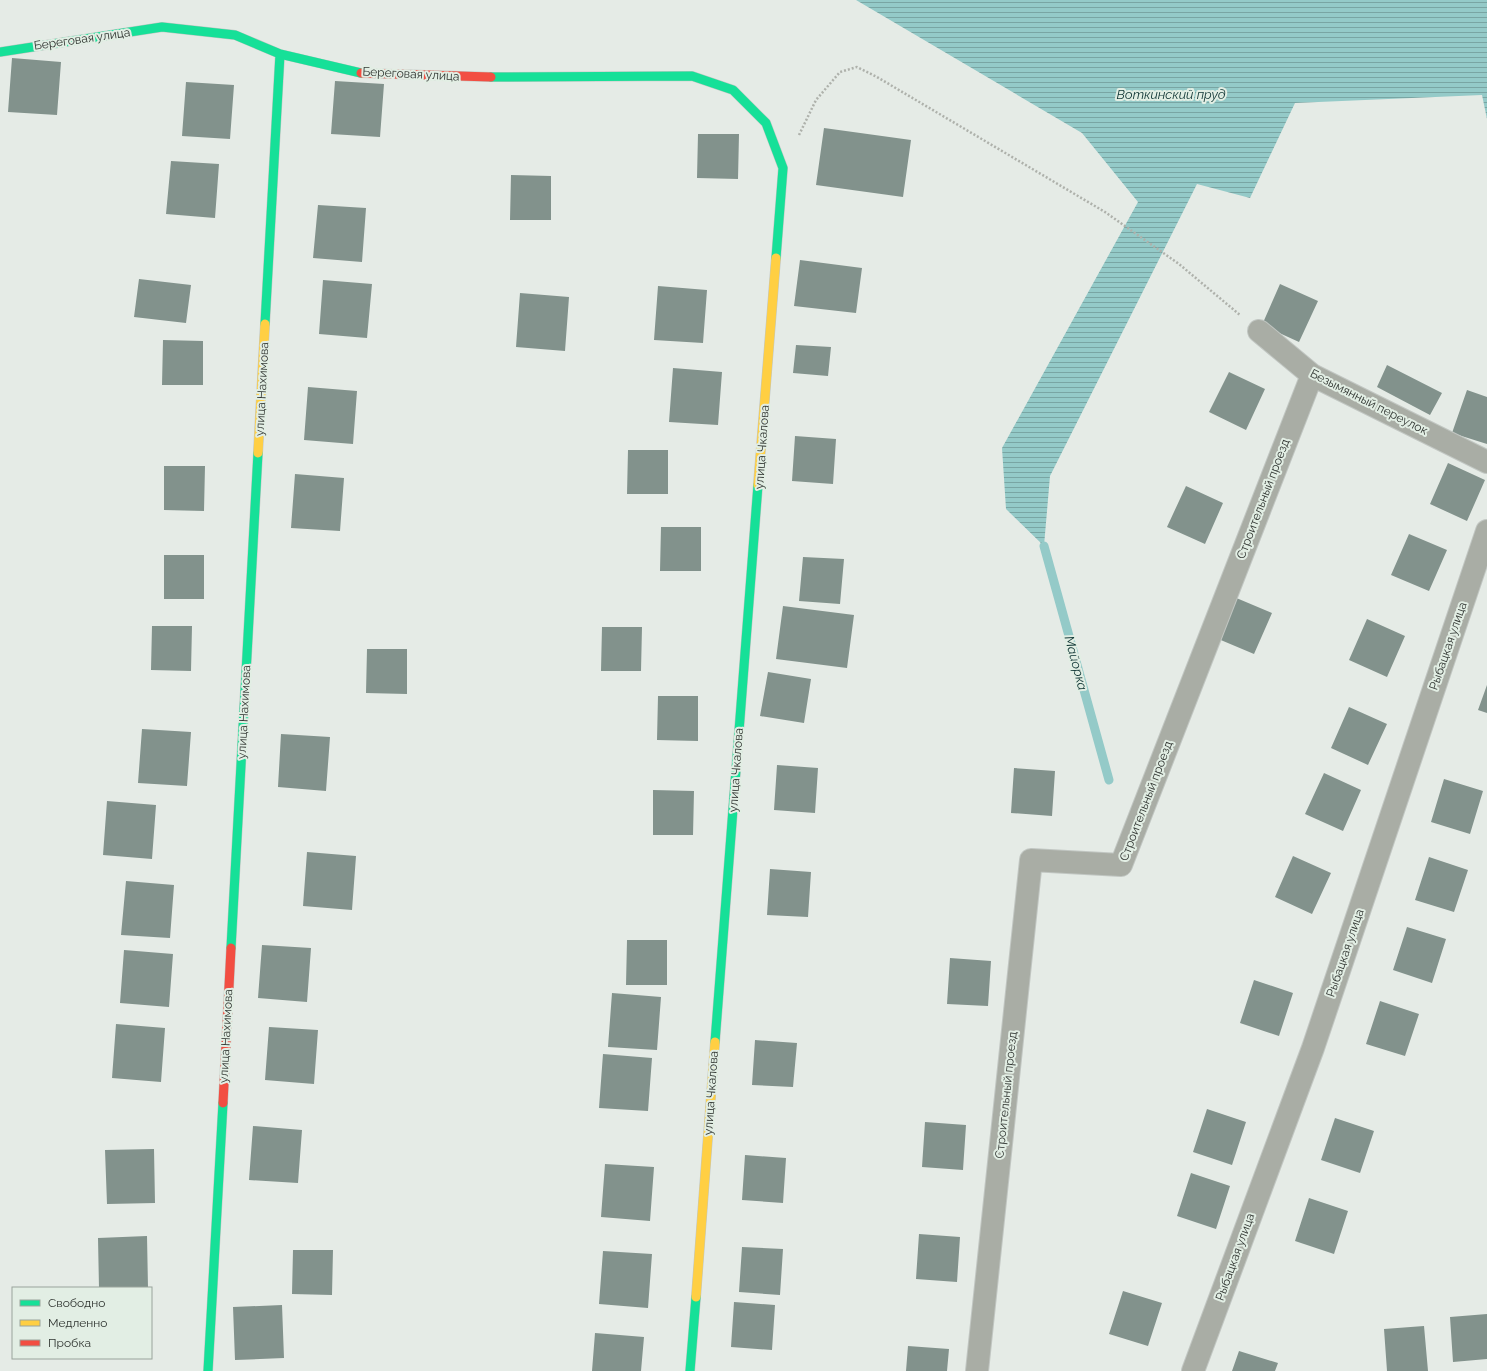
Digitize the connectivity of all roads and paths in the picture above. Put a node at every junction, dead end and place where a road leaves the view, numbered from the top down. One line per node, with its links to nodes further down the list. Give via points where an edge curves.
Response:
1 (0, 52): 2 (street, Береговая улица, via 162,27 235,35)
2 (280, 54): 3 (street, Береговая улица, via 363,73 494,77 692,76 733,90 766,123); 8 (street, улица Нахимова)
3 (783, 168): 4 (path, via 816,100 840,72 857,68 884,81 1105,212 1179,264); 9 (street, улица Чкалова)
4 (1259, 331): 5 (street, Безымянный переулок)
5 (1312, 375): 6 (street, Безымянный переулок); 10 (street, Строительный проезд, via 1121,866 1031,860)
6 (1487, 462)
7 (1487, 531): 11 (street, Рыбацкая улица, via 1313,1048)
8 (208, 1371)
9 (690, 1371)
10 (977, 1371)
11 (1193, 1371)

